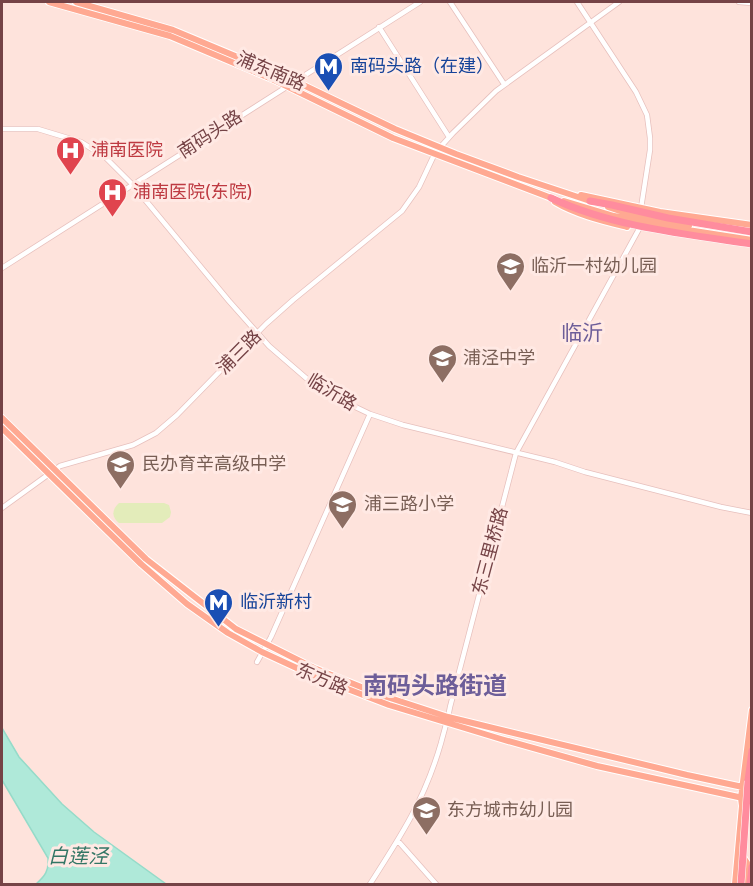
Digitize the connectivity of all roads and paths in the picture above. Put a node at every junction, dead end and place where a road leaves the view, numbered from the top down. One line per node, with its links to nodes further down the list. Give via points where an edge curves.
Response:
1 (49, 2): 13 (main road, 浦东南路, via 170,36)
2 (76, 2): 11 (main road, 浦东南路, via 173,30)
3 (420, 2): 10 (street, 南码头路)
4 (450, 2): 12 (street)
5 (577, 2): 9 (street)
6 (619, 2): 9 (street, 浦三路)
7 (739, 2): 8 (street)
8 (752, 3)
9 (591, 22): 12 (street, 浦三路); 23 (street, via 647,115 650,150)
10 (379, 27): 11 (street, 南码头路); 15 (street)
11 (294, 81): 13 (street, 南码头路); 16 (main road, 浦东南路)
12 (504, 84): 15 (street, 浦三路)
13 (285, 87): 17 (main road, 浦东南路, via 393,138); 18 (street, 南码头路)
14 (2, 129): 18 (street, 临沂路, via 38,129 81,142 105,157)
15 (449, 137): 16 (street, 浦三路)
16 (440, 147): 17 (street, 浦三路); 20 (main road, 浦东南路)
17 (435, 153): 19 (main road, 浦东南路); 28 (street, 浦三路, via 419,187 402,210)
18 (132, 184): 27 (street, 南码头路); 28 (street, 临沂路)
19 (534, 190): 21 (main road, 浦东南路); 25 (main road, 浦东南路, via 563,207)
20 (561, 192): 22 (main road, 浦东南路); 23 (main road, 浦东南路)
21 (550, 198): 26 (main road, 浦东南路, via 614,216); 26 (highway, via 629,224)
22 (590, 201): 26 (main road, 浦东南路, via 629,214); 26 (highway, via 726,228)
23 (641, 208): 24 (main road, 浦东南路)
24 (752, 225)
25 (639, 229): 26 (main road, 浦东南路); 32 (street, 东三里桥路)
26 (752, 240)
27 (2, 268)
28 (257, 334): 29 (street, 临沂路, via 306,378); 33 (street, 浦三路, via 156,433 125,448 60,466)
29 (370, 414): 32 (street, 临沂路); 36 (street)
30 (2, 418): 33 (main road, 东方路)
31 (2, 428): 33 (main road, 东方路)
32 (516, 453): 35 (street, 临沂路); 40 (street, 东三里桥路)
33 (52, 472): 34 (street, 浦三路); 36 (main road, 东方路, via 146,559 237,629); 37 (main road, 东方路, via 141,564 187,604)
34 (2, 508)
35 (752, 513)
36 (267, 644): 37 (street); 40 (main road, 东方路, via 314,668)
37 (262, 652): 38 (street); 40 (main road, 东方路, via 389,705)
38 (257, 662)
39 (752, 710): 42 (main road)
40 (448, 720): 42 (main road, 东方路); 44 (main road, 东方路, via 501,740); 46 (street, 东三里桥路, via 426,788)
41 (752, 751): 52 (highway, bridge)
42 (742, 788): 43 (main road, 东方路); 44 (main road)
43 (752, 789)
44 (741, 798): 45 (main road, 东方路); 47 (main road)
45 (752, 800)
46 (398, 841): 49 (street, 东三里桥路); 50 (street)
47 (739, 852): 51 (main road); 53 (main road, via 747,863)
48 (752, 867): 53 (highway)
49 (370, 885)
50 (436, 885)
51 (735, 885)
52 (741, 885)
53 (748, 885)

